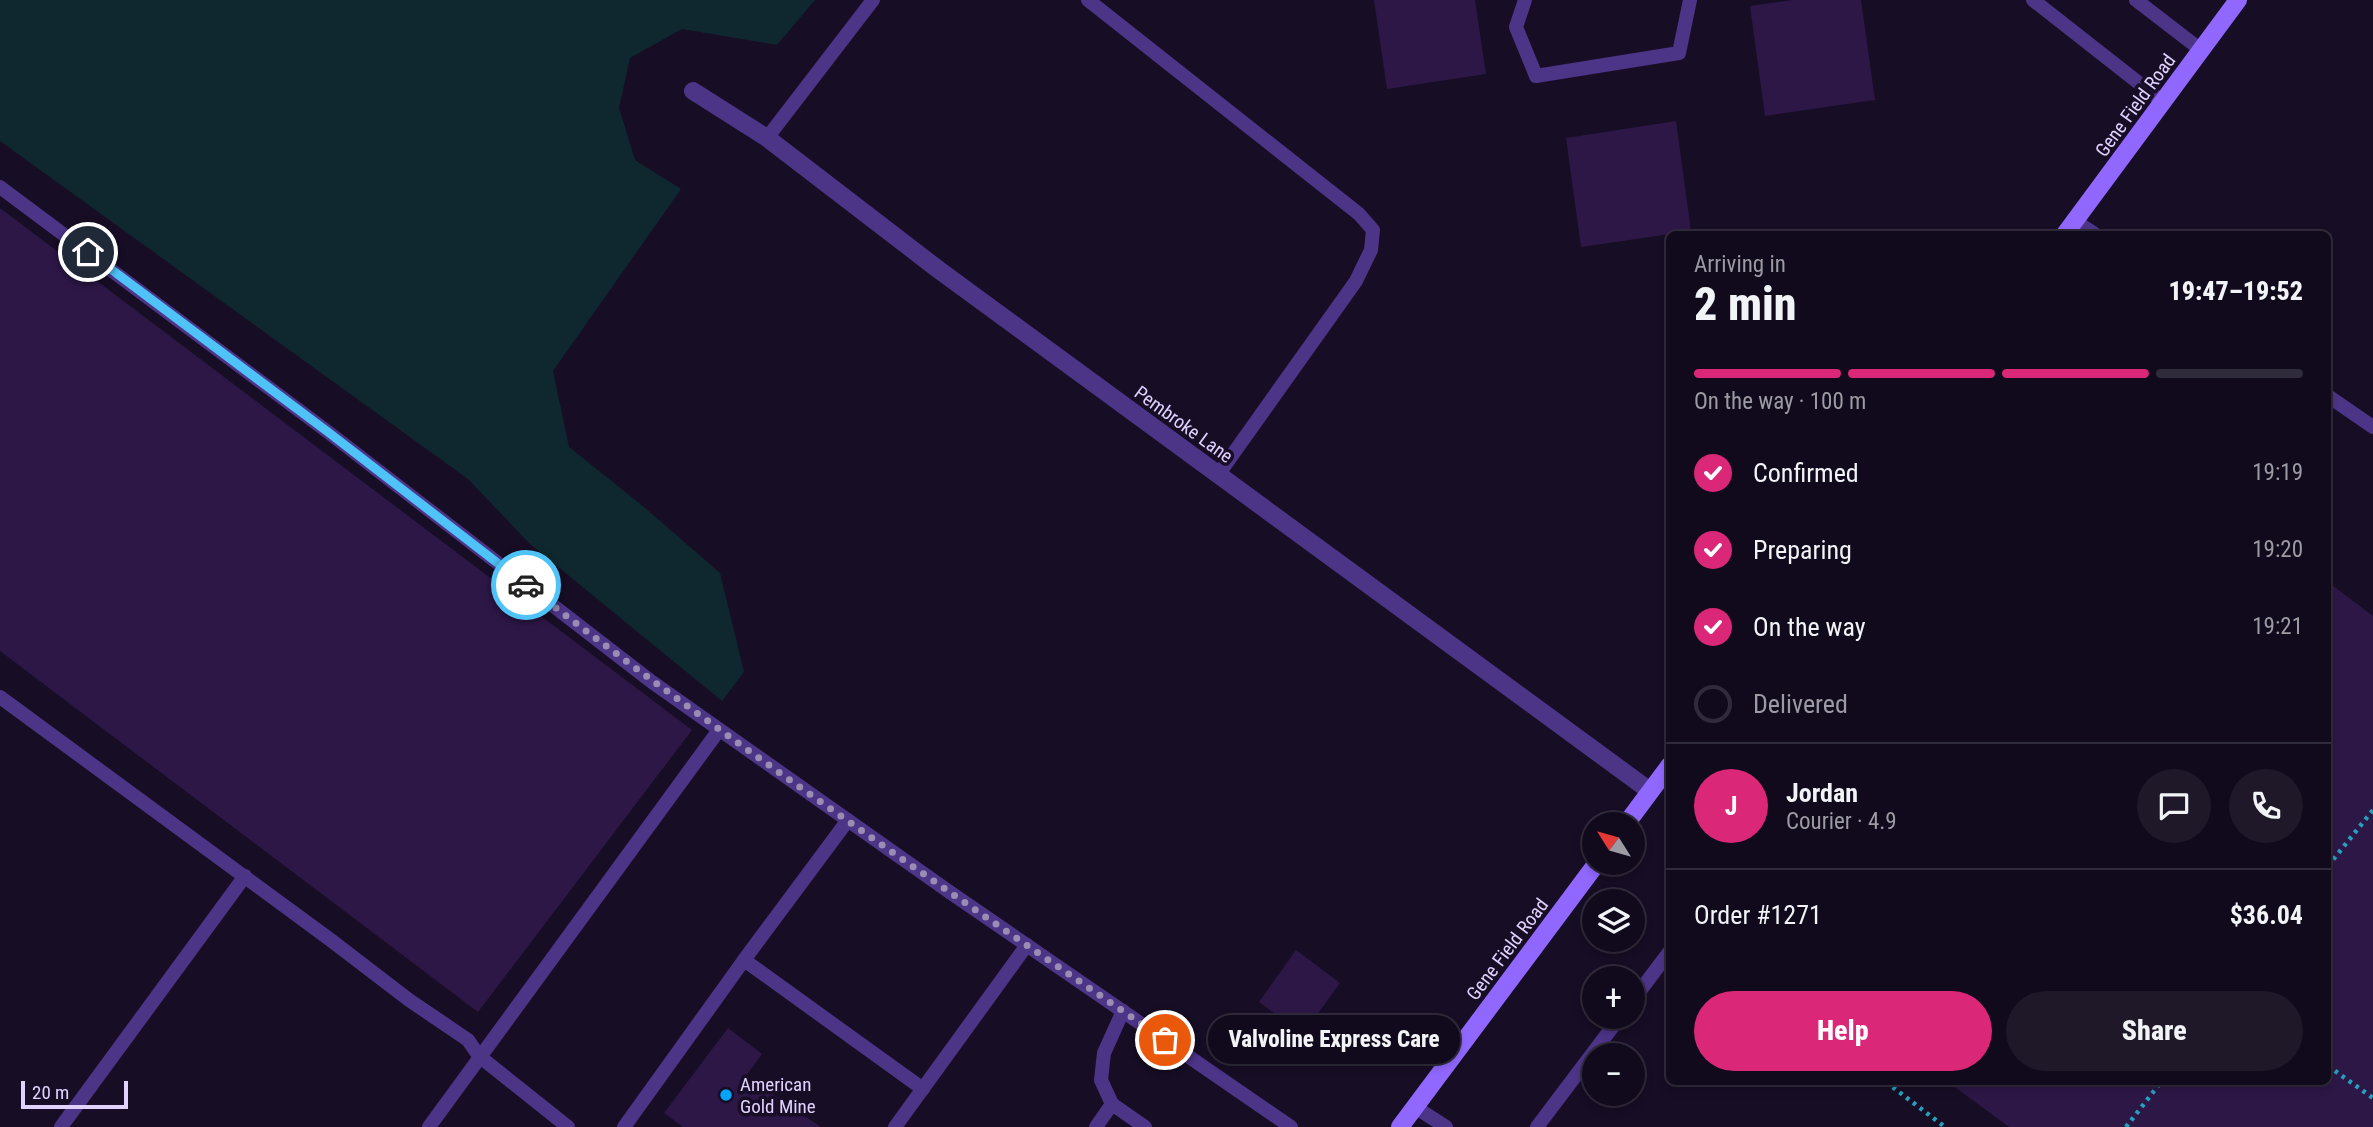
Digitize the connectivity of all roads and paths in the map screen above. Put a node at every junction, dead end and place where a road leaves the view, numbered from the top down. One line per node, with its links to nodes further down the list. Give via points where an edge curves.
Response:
1 (873, 0): 11 (lane)
2 (1088, 0): 16 (lane, via 1359,214 1373,230 1371,250 1356,281)
3 (1525, 0): 4 (lane, via 1516,27 1536,76 1679,53)
4 (1690, 0)
5 (2033, 0): 10 (lane)
6 (2136, 0): 8 (lane)
7 (2238, 0): 8 (street, Gene Field Road)
8 (2201, 50): 10 (street, Gene Field Road)
9 (693, 91): 11 (street, Pembroke Lane)
10 (2164, 102): 13 (street, Gene Field Road)
11 (766, 138): 16 (street, Pembroke Lane)
12 (0, 187): 18 (lane)
13 (2070, 228)
14 (2331, 398): 15 (lane)
15 (2373, 428)
16 (1218, 475): 20 (street, Pembroke Lane)
17 (0, 697): 26 (lane)
18 (719, 730): 23 (lane); 33 (lane)
19 (1666, 770): 20 (street)
20 (1650, 791): 22 (street)
21 (2373, 810): 24 (path)
22 (1635, 812)
23 (848, 820): 27 (lane); 29 (lane)
24 (2331, 862)
25 (1588, 875): 40 (street, Gene Field Road)
26 (245, 876): 33 (lane, via 468,1040); 41 (lane)
27 (1027, 945): 31 (lane); 37 (lane)
28 (1666, 956): 30 (lane)
29 (744, 960): 37 (lane); 44 (lane)
30 (1645, 984)
31 (1123, 1011): 39 (lane, via 1104,1053 1101,1080); 48 (lane)
32 (1611, 1029): 51 (lane)
33 (480, 1056): 42 (lane); 43 (lane)
34 (2331, 1068): 38 (path)
35 (1889, 1085): 52 (path)
36 (2159, 1085): 53 (path)
37 (923, 1089): 45 (lane)
38 (2373, 1098)
39 (1112, 1104): 46 (lane); 47 (lane)
40 (1415, 1107): 49 (street, Gene Field Road); 50 (lane)
41 (61, 1127)
42 (429, 1127)
43 (568, 1127)
44 (624, 1127)
45 (895, 1127)
46 (1097, 1127)
47 (1145, 1127)
48 (1291, 1127)
49 (1400, 1127)
50 (1446, 1127)
51 (1537, 1127)
52 (1945, 1127)
53 (2126, 1127)

